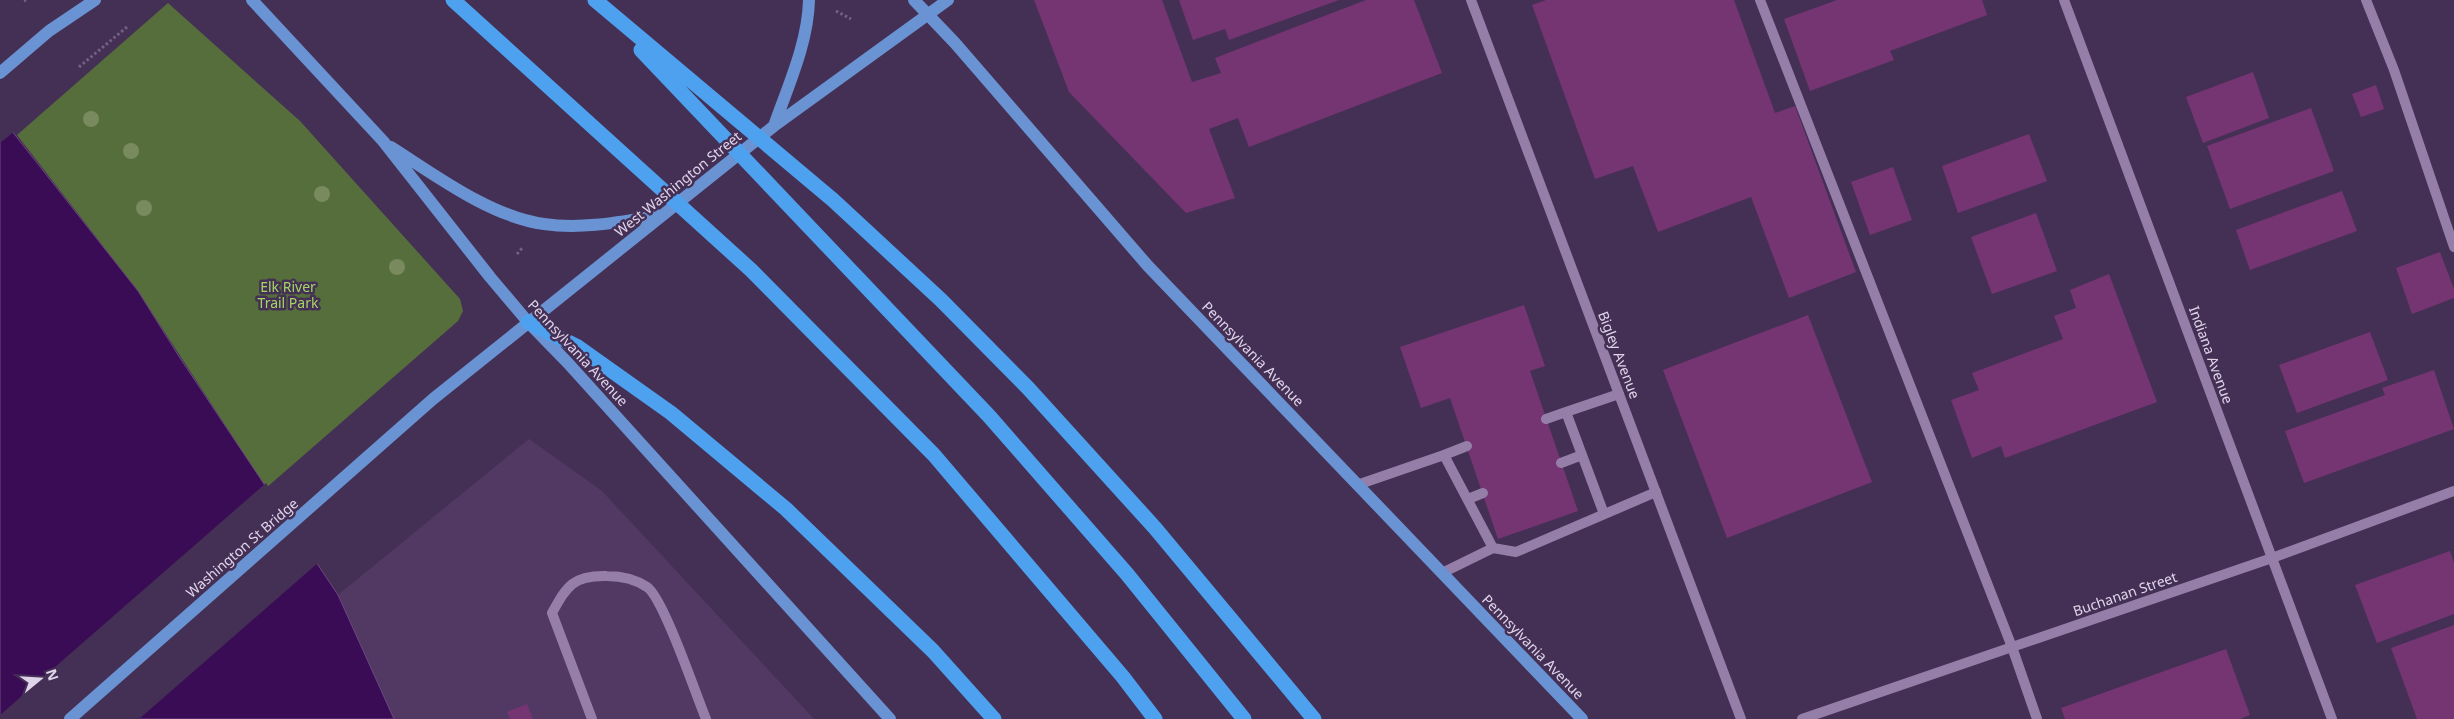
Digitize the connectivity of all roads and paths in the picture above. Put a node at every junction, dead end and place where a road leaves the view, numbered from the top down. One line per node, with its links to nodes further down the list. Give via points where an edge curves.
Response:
1 (95, 0): 17 (main road, via 49,31)
2 (252, 0): 19 (main road, Pennsylvania Avenue)
3 (452, 0): 46 (highway, via 751,270 934,455)
4 (594, 0): 47 (highway, via 989,416 1127,574); 48 (highway, via 833,200 941,300 1028,388 1155,528)
5 (809, 0): 18 (main road, via 809,14 796,63)
6 (914, 0): 13 (main road, Pennsylvania Avenue)
7 (948, 0): 13 (main road, West Washington Street)
8 (1471, 0): 23 (street, Bigley Avenue)
9 (1760, 0): 40 (street)
10 (2064, 0): 38 (street, Indiana Avenue)
11 (2366, 0): 21 (street, via 2394,70)
12 (833, 10): 14 (path)
13 (928, 14): 18 (main road, West Washington Street); 31 (main road, Pennsylvania Avenue, via 1148,266)
14 (851, 19)
15 (127, 27): 16 (path)
16 (79, 67)
17 (0, 72)
18 (774, 126): 20 (main road, West Washington Street)
19 (382, 141): 20 (main road, via 481,202 544,224 585,225); 22 (main road, Pennsylvania Avenue)
20 (664, 214): 22 (main road, West Washington Street)
21 (2454, 247)
22 (528, 322): 24 (main road, West Washington Street); 44 (main road, Pennsylvania Avenue); 45 (highway, via 578,347 671,412 786,509 933,651)
23 (1619, 394): 25 (street); 33 (street, Bigley Avenue)
24 (433, 399): 41 (main road, Washington St Bridge)
25 (1566, 412): 26 (street); 29 (street)
26 (1546, 419)
27 (1467, 446): 28 (street)
28 (1444, 455): 31 (street); 35 (street)
29 (1582, 455): 30 (street); 36 (street)
30 (1561, 464)
31 (1357, 484): 39 (main road, Pennsylvania Avenue)
32 (2454, 491): 38 (street, Buchanan Street)
33 (1656, 492): 36 (street); 50 (street, Bigley Avenue)
34 (1483, 493): 35 (street)
35 (1468, 499): 37 (street)
36 (1604, 514): 37 (street, via 1516,552)
37 (1493, 548): 39 (street)
38 (2272, 558): 40 (street, Buchanan Street); 53 (street, Indiana Avenue)
39 (1442, 573): 49 (main road, Pennsylvania Avenue)
40 (2012, 647): 51 (street, Buchanan Street); 52 (street)
41 (70, 719)
42 (592, 719): 43 (street, via 552,613 567,587 590,575 624,577 648,587 664,612)
43 (706, 719)
44 (890, 719)
45 (994, 719)
46 (1155, 719)
47 (1244, 719)
48 (1314, 719)
49 (1582, 719)
50 (1740, 719)
51 (1802, 719)
52 (2037, 719)
53 (2332, 719)

